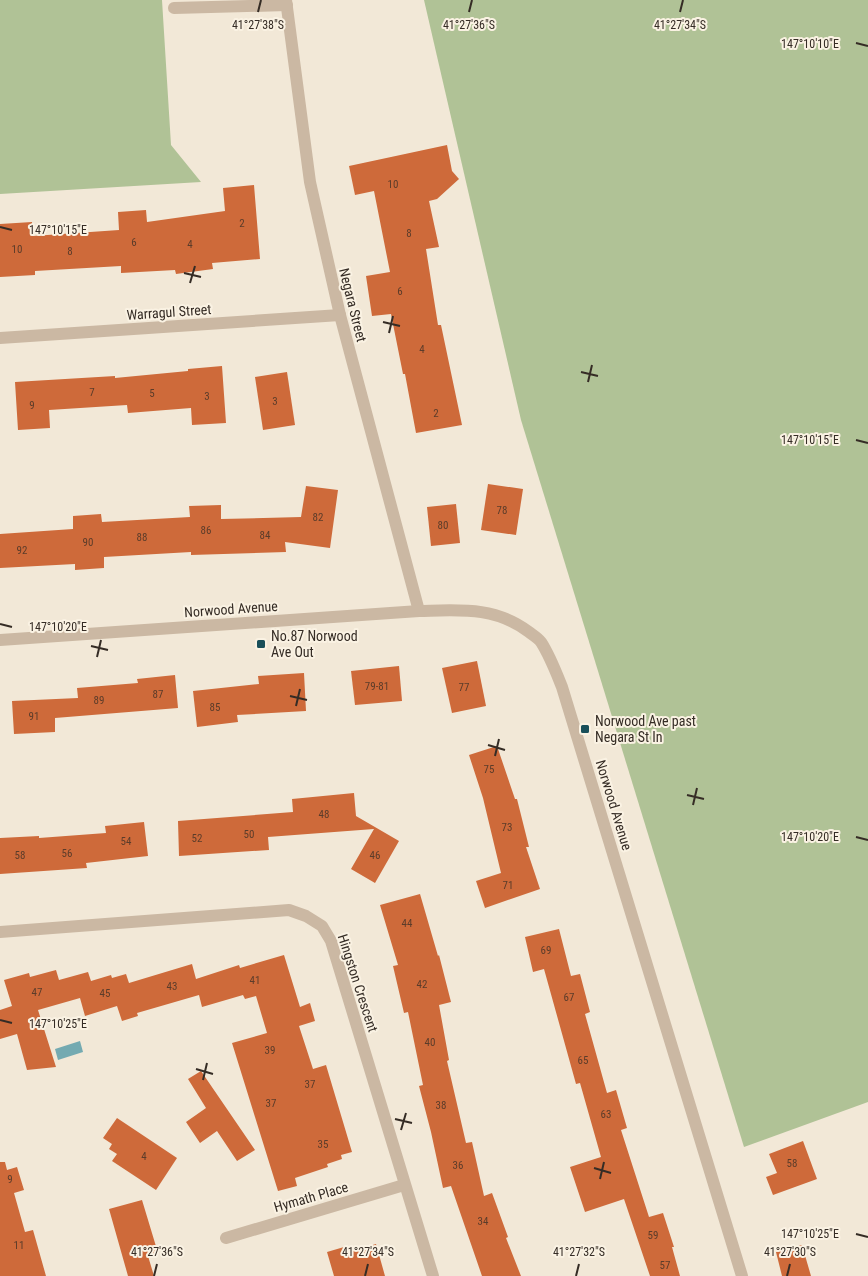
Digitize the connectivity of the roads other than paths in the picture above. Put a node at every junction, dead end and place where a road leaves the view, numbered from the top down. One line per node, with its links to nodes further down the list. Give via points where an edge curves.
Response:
1 (286, 2): 2 (street); 3 (street, Negara Street, via 310,182)
2 (174, 8)
3 (340, 315): 4 (street, Warragul Street); 5 (street, Negara Street)
4 (0, 338)
5 (419, 611): 6 (street, Norwood Avenue); 11 (street, Norwood Avenue, via 467,610 496,614 520,625 540,640 552,662)
6 (0, 640)
7 (0, 932): 8 (street, Hingston Crescent, via 289,910 322,926 331,941)
8 (404, 1185): 9 (street, Hymath Place); 10 (street, Hingston Crescent)
9 (226, 1238)
10 (432, 1276)
11 (742, 1276)

